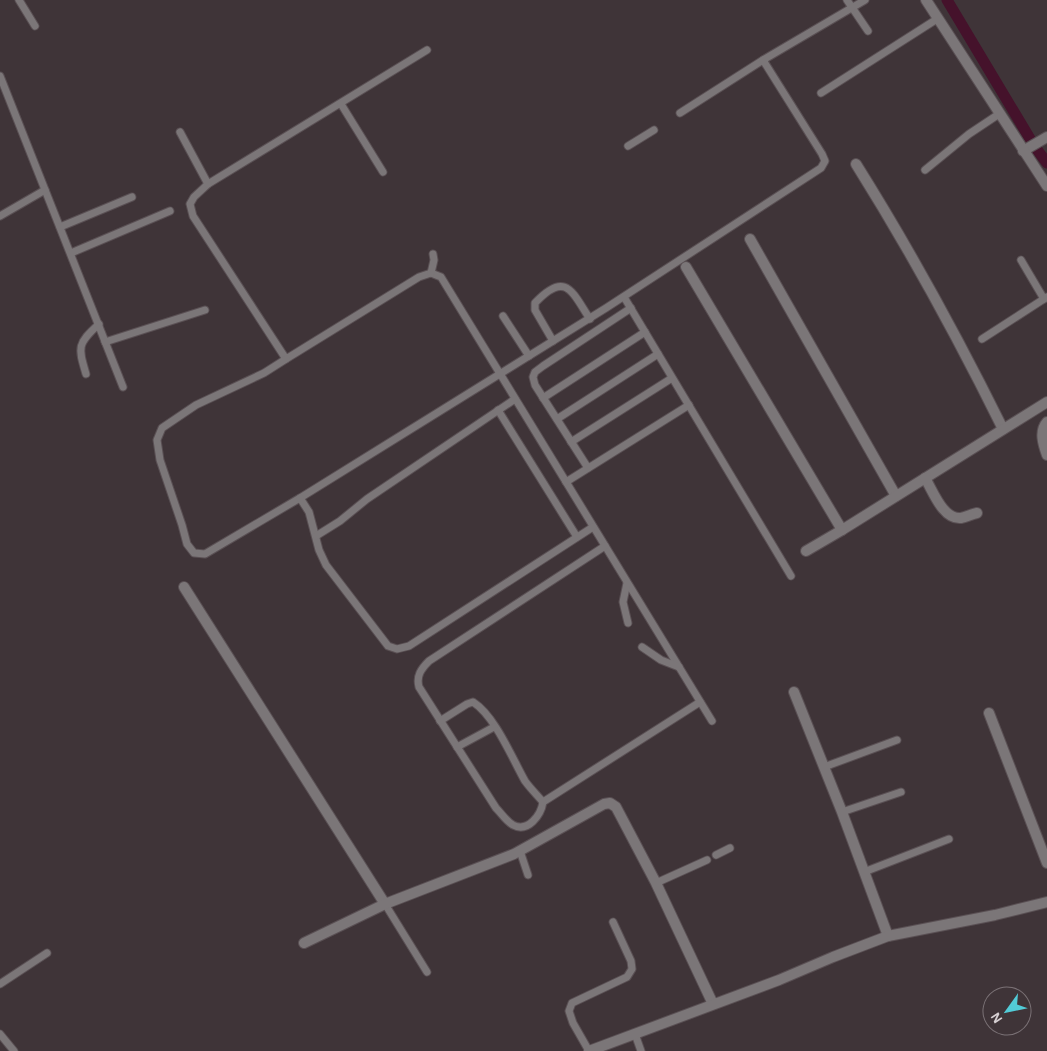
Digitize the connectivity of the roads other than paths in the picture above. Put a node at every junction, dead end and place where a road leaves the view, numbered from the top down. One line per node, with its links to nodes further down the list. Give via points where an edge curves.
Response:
1 (19, 0): 7 (lane)
2 (848, 0): 5 (lane)
3 (865, 0): 5 (lane)
4 (926, 0): 6 (street)
5 (852, 7): 8 (lane); 10 (lane)
6 (937, 19): 12 (lane); 15 (street)
7 (35, 26)
8 (868, 32)
9 (427, 50): 13 (lane)
10 (763, 60): 14 (lane); 37 (lane, via 822,154 825,161 821,168)
11 (0, 76): 26 (lane)
12 (821, 93)
13 (341, 104): 23 (lane); 24 (lane)
14 (680, 113)
15 (999, 114): 20 (street); 22 (lane)
16 (654, 130): 19 (lane)
17 (180, 132): 24 (lane)
18 (1047, 137): 20 (street)
19 (628, 146)
20 (1029, 147): 25 (street)
21 (856, 164): 62 (street, via 930,287)
22 (925, 170)
23 (383, 172)
24 (208, 184): 50 (lane, via 190,204 193,216)
25 (1047, 186)
26 (45, 190): 29 (lane); 30 (lane)
27 (132, 197): 30 (lane)
28 (170, 212): 32 (lane)
29 (0, 216)
30 (60, 227): 32 (lane)
31 (750, 239): 68 (street)
32 (70, 253): 43 (lane)
33 (433, 254): 36 (lane)
34 (1021, 260): 38 (lane)
35 (686, 267): 72 (street)
36 (431, 272): 50 (lane); 52 (lane, via 441,277)
37 (624, 297): 39 (lane); 42 (lane)
38 (1046, 298): 45 (lane)
39 (631, 308): 44 (lane); 55 (lane, via 535,372 535,385)
40 (205, 310): 47 (lane)
41 (503, 316): 49 (lane)
42 (590, 319): 46 (lane); 46 (lane, via 569,288 557,286 535,303 535,310)
43 (98, 324): 47 (lane); 51 (lane, via 81,344)
44 (645, 332): 48 (lane); 55 (lane)
45 (982, 339)
46 (554, 341): 49 (lane)
47 (105, 342): 54 (lane)
48 (658, 354): 53 (lane); 60 (lane)
49 (529, 356): 52 (lane)
50 (286, 359): 69 (lane, via 183,413 162,428 157,440 160,460 187,544 194,553 205,554)
51 (86, 374)
52 (500, 374): 56 (lane); 69 (lane)
53 (672, 378): 58 (lane); 63 (lane)
54 (123, 387)
55 (543, 398): 60 (lane)
56 (515, 399): 59 (lane); 67 (lane)
57 (1047, 402): 62 (street)
58 (689, 405): 65 (lane); 77 (lane)
59 (498, 410): 73 (lane); 74 (lane)
60 (557, 420): 63 (lane)
61 (1047, 422): 64 (street, via 1042,438)
62 (1003, 429): 66 (street)
63 (571, 442): 65 (lane)
64 (1047, 455)
65 (588, 468): 67 (lane)
66 (925, 478): 68 (street); 70 (street, via 944,509 953,517)
67 (566, 482): 71 (lane)
68 (896, 496): 72 (street)
69 (300, 498): 73 (lane, via 309,512)
70 (977, 513)
71 (593, 527): 74 (lane); 75 (lane)
72 (842, 530): 76 (street)
73 (316, 536): 74 (lane, via 319,550 334,577 388,646 397,649 408,646)
74 (577, 537)
75 (604, 546): 78 (lane); 86 (lane, via 422,668 417,679 419,687)
76 (806, 550)
77 (791, 576)
78 (627, 583): 80 (lane, via 623,602); 82 (lane)
79 (184, 587): 105 (street)
80 (628, 623)
81 (642, 646): 82 (lane)
82 (679, 668): 84 (lane)
83 (794, 692): 91 (street)
84 (700, 702): 87 (lane); 93 (lane)
85 (989, 713): 100 (street)
86 (440, 721): 88 (lane, via 473,702 489,717); 90 (lane)
87 (712, 721)
88 (494, 727): 90 (lane); 93 (lane, via 526,782)
89 (897, 740): 91 (lane)
90 (457, 747): 93 (lane, via 507,821 516,826 528,826 538,816)
91 (824, 767): 94 (street)
92 (901, 792): 94 (lane)
93 (543, 802)
94 (842, 812): 101 (street)
95 (949, 838): 101 (lane)
96 (730, 848): 98 (lane)
97 (520, 851): 102 (lane); 103 (street, via 610,803 616,807); 105 (street)
98 (716, 856)
99 (707, 860): 103 (lane)
100 (1047, 863)
101 (864, 872): 107 (street)
102 (528, 875)
103 (656, 883): 112 (street)
104 (1047, 902): 107 (street)
105 (385, 904): 108 (street); 110 (lane)
106 (613, 922): 116 (lane, via 632,969 627,977 572,1003 569,1011 573,1023)
107 (888, 936): 112 (street)
108 (304, 943)
109 (47, 953): 111 (lane)
110 (426, 972)
111 (0, 984)
112 (713, 1004): 114 (street)
113 (0, 1034): 115 (lane)
114 (635, 1034): 116 (street); 117 (lane)
115 (14, 1051)
116 (589, 1051)
117 (641, 1051)

